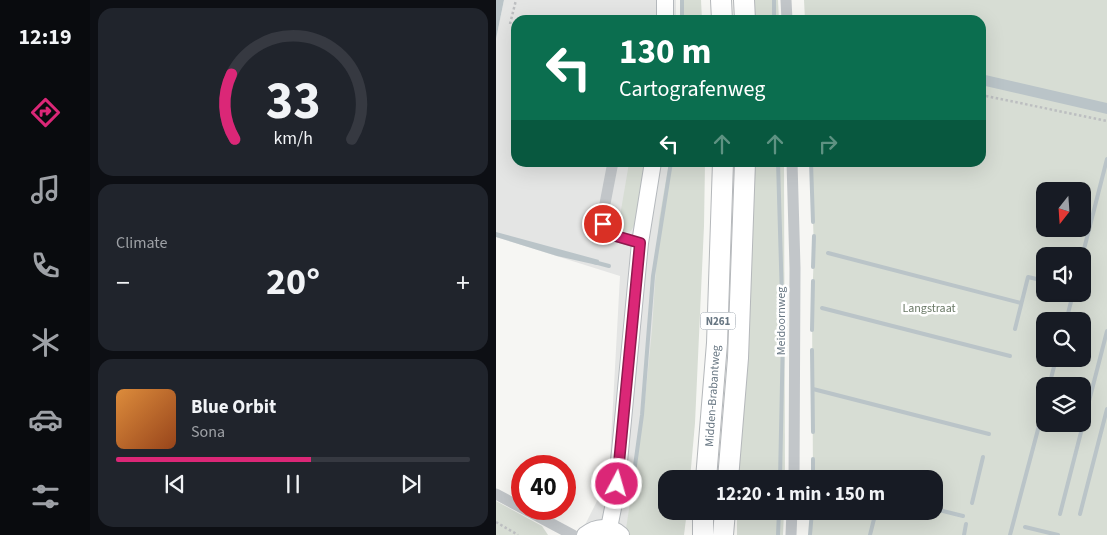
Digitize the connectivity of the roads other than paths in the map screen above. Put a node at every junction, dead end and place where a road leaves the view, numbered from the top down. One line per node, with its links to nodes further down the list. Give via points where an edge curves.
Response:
1 (665, 0): 5 (street)
2 (721, 0): 6 (highway)
3 (744, 0): 7 (highway)
4 (786, 0): 8 (street)
5 (665, 15)
6 (722, 15)
7 (745, 15)
8 (787, 15)
9 (611, 167): 14 (street, via 603,224 609,234)
10 (652, 167): 14 (street)
11 (723, 167): 15 (highway, Midden-Brabantweg / N261, via 717,343)
12 (745, 167): 16 (highway, Midden-Brabantweg / N261, via 738,358)
13 (792, 167): 17 (street, Meidoornweg)
14 (640, 243): 24 (street)
15 (707, 470)
16 (729, 470)
17 (794, 470)
18 (496, 494): 19 (street)
19 (511, 502)
20 (545, 520): 25 (street)
21 (724, 520): 28 (highway)
22 (792, 520): 29 (street)
23 (703, 521): 27 (highway)
24 (615, 532): 26 (street, via 593,529)
25 (573, 535)
26 (585, 535)
27 (698, 535)
28 (723, 535)
29 (791, 535)

